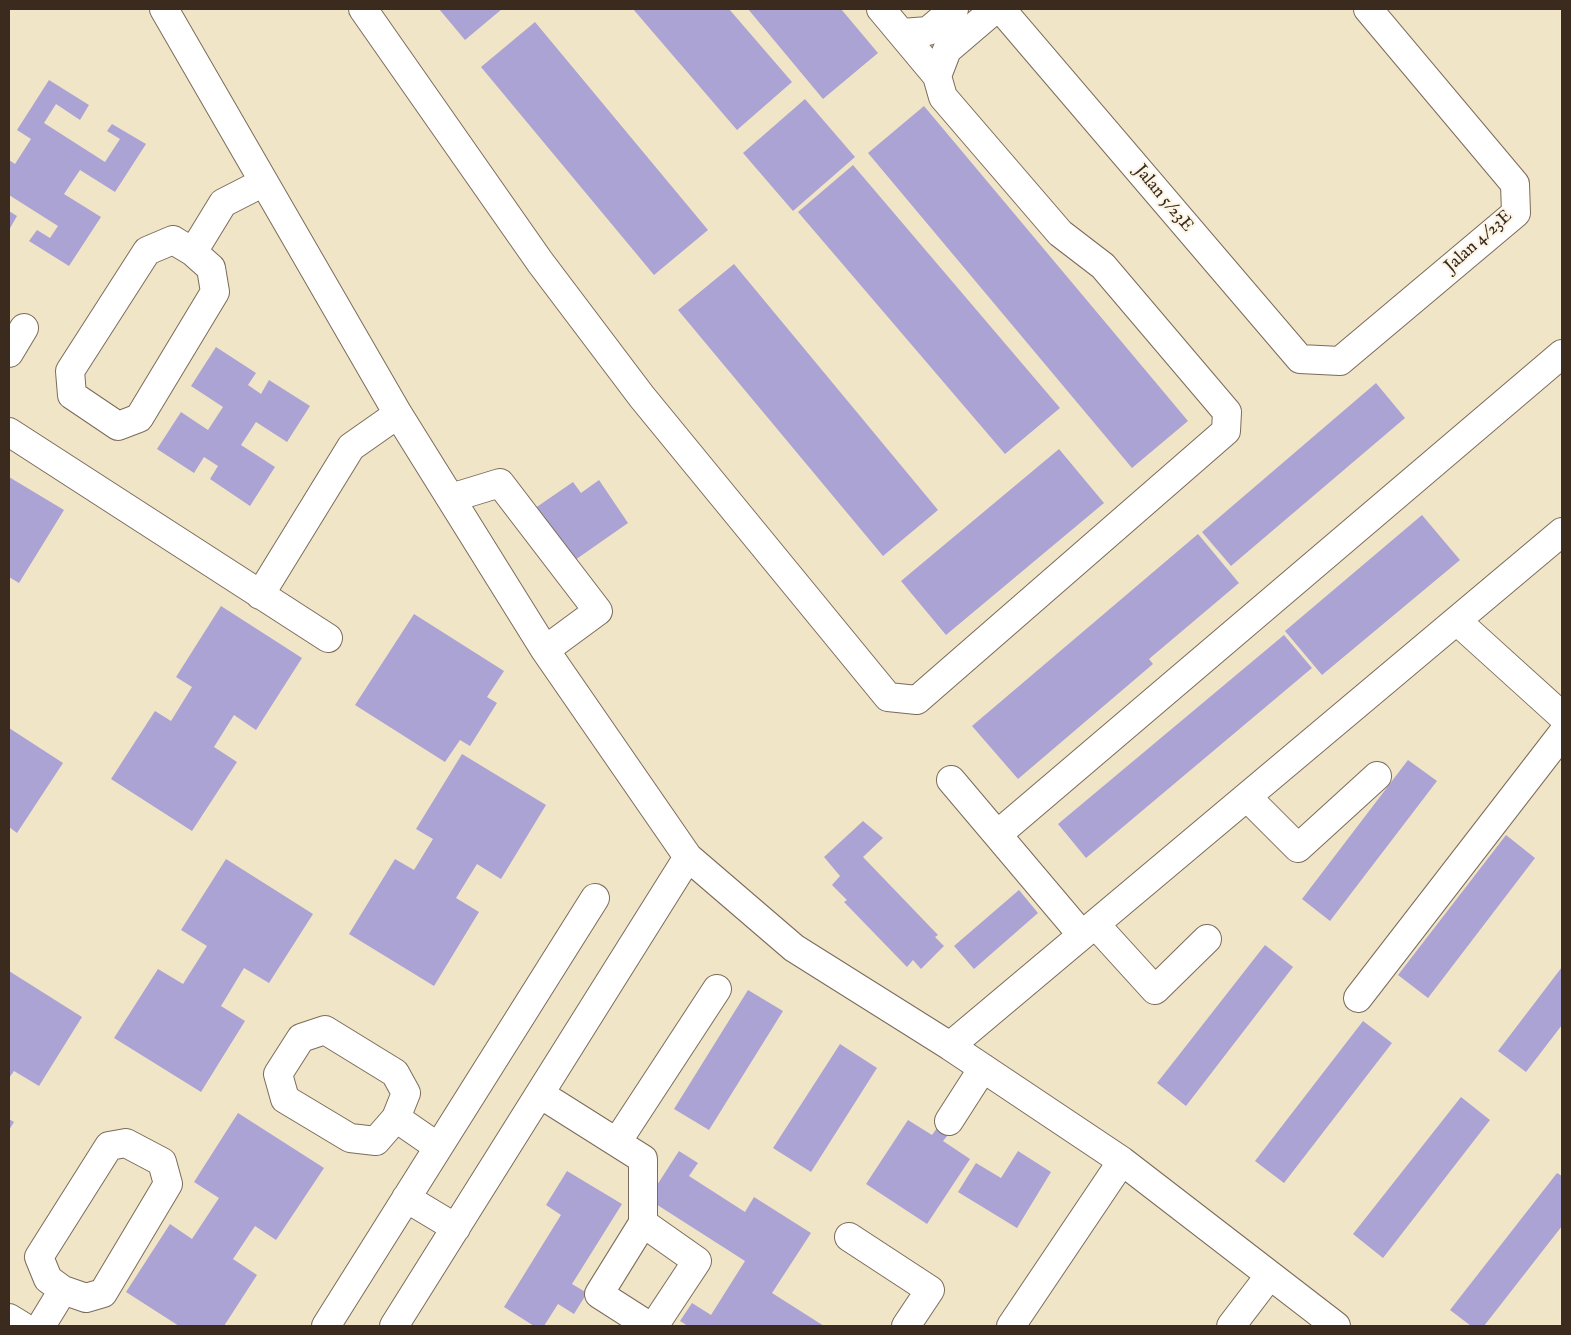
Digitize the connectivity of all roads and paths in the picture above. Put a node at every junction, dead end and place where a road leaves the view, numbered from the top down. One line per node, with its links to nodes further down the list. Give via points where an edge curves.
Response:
1 (164, 9): 9 (street)
2 (363, 9): 8 (street, via 540,262 642,397 888,697 918,700 1226,431 1227,412 1103,266 1053,226 943,97)
3 (881, 9): 7 (street)
4 (954, 9): 7 (street, via 928,31)
5 (1368, 9): 14 (street, Jalan 4/23E, via 1515,184 1516,213)
6 (1007, 12): 8 (street, via 947,50); 14 (street, Jalan 5/23E, via 1300,359)
7 (902, 33): 8 (street)
8 (937, 76)
9 (264, 182): 10 (street, via 224,203); 15 (street)
10 (193, 252): 10 (street, via 211,268 215,292 139,418 118,426 72,396 70,371 147,251 173,240)
11 (24, 328): 12 (street)
12 (9, 353)
13 (1562, 354): 28 (street)
14 (1340, 361)
15 (398, 414): 17 (street); 19 (street, via 352,447)
16 (9, 432): 19 (street)
17 (451, 498): 22 (street); 22 (street, via 500,483 598,611)
18 (1562, 532): 20 (street)
19 (260, 595): 21 (street)
20 (1457, 621): 23 (street); 27 (street)
21 (328, 638)
22 (546, 650): 29 (street)
23 (1562, 716)
24 (1562, 734): 34 (street)
25 (1377, 776): 27 (street, via 1298,848)
26 (951, 780): 28 (street)
27 (1246, 797): 31 (street)
28 (998, 834): 31 (street)
29 (688, 857): 35 (street, via 794,948); 37 (street)
30 (595, 898): 41 (street)
31 (1089, 929): 32 (street, via 1155,990); 35 (street)
32 (1207, 939)
33 (717, 989): 40 (street)
34 (1358, 998)
35 (950, 1046): 36 (street)
36 (983, 1068): 39 (street); 42 (street)
37 (540, 1094): 40 (street); 45 (street)
38 (396, 1118): 38 (street, via 376,1141 350,1138 285,1099 278,1074 301,1038 325,1030 395,1073 406,1093); 41 (street)
39 (949, 1121)
40 (617, 1142): 44 (street, via 643,1159)
41 (438, 1147): 43 (street)
42 (1122, 1161): 47 (street); 57 (street)
43 (406, 1198): 45 (street); 52 (street)
44 (643, 1223): 54 (street, via 599,1294); 55 (street, via 697,1261)
45 (456, 1228): 53 (street)
46 (849, 1237): 56 (street, via 930,1290)
47 (1270, 1275): 58 (street); 59 (street)
48 (63, 1290): 48 (street, via 48,1278 39,1257 109,1146 126,1143 162,1162 168,1184 104,1293 86,1298); 51 (street)
49 (9, 1318): 50 (street)
50 (22, 1326)
51 (41, 1326)
52 (326, 1326)
53 (394, 1326)
54 (648, 1326)
55 (654, 1326)
56 (906, 1326)
57 (1011, 1326)
58 (1231, 1326)
59 (1336, 1326)

